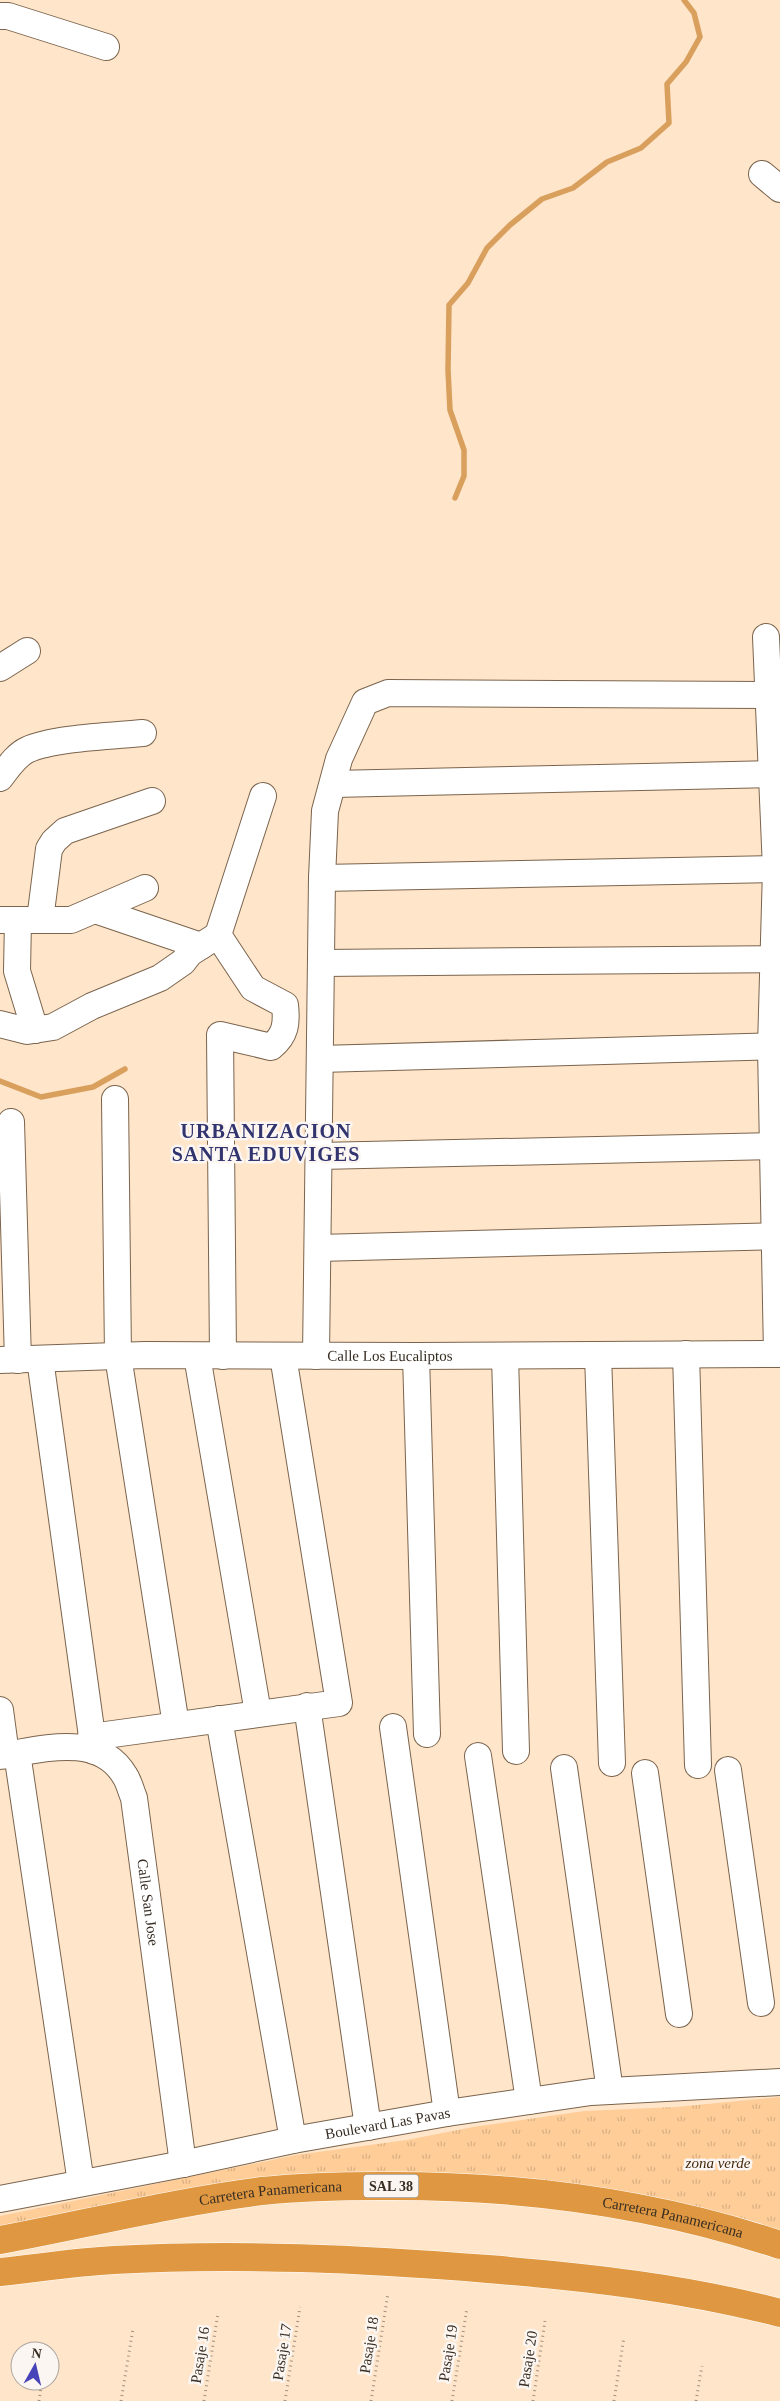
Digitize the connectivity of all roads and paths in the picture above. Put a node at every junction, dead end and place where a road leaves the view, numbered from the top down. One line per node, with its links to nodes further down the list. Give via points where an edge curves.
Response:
1 (0, 16): 2 (street)
2 (106, 47)
3 (766, 637): 6 (street)
4 (27, 651): 5 (street)
5 (0, 668)
6 (774, 706): 8 (street, via 771,747); 10 (street, via 388,693 365,702 339,759)
7 (143, 733): 9 (street, via 25,750)
8 (776, 774): 10 (street); 13 (street)
9 (0, 778)
10 (333, 784): 14 (street, via 325,811)
11 (263, 796): 18 (street)
12 (152, 802): 17 (street, via 65,831 49,849)
13 (778, 869): 14 (street); 19 (street)
14 (322, 878): 20 (street)
15 (145, 888): 16 (street)
16 (95, 910): 17 (street, via 71,920); 18 (street)
17 (19, 920): 22 (street, via 17,971)
18 (209, 940): 22 (street, via 160,978 53,1026); 36 (street, via 253,988 285,1005 287,1022 280,1040 271,1048 220,1035)
19 (777, 959): 20 (street); 23 (street)
20 (321, 963): 24 (street)
21 (0, 1024): 22 (street)
22 (35, 1030)
23 (776, 1047): 24 (street); 27 (street)
24 (320, 1059): 28 (street)
25 (115, 1099): 34 (street)
26 (11, 1122): 41 (street)
27 (777, 1146): 28 (street); 29 (street)
28 (318, 1156): 30 (street)
29 (778, 1236): 30 (street); 32 (street)
30 (318, 1248): 38 (street)
31 (686, 1354): 32 (street, Calle Los Eucaliptos); 33 (street, Calle Los Eucaliptos); 54 (street)
32 (779, 1354)
33 (598, 1355): 40 (street, Calle Los Eucaliptos); 53 (street)
34 (118, 1356): 35 (street, Calle Los Eucaliptos); 41 (street, Calle Los Eucaliptos); 46 (street)
35 (197, 1356): 36 (street, Calle Los Eucaliptos); 44 (street)
36 (222, 1356): 37 (street, Calle Los Eucaliptos)
37 (283, 1356): 38 (street, Calle Los Eucaliptos); 42 (street, via 339,1703)
38 (316, 1356): 39 (street, Calle Los Eucaliptos)
39 (416, 1356): 40 (street, Calle Los Eucaliptos); 48 (street)
40 (505, 1356): 50 (street)
41 (19, 1360): 49 (street)
42 (306, 1706): 44 (street); 64 (street)
43 (0, 1710): 51 (street)
44 (258, 1713): 45 (street)
45 (219, 1719): 46 (street); 65 (street)
46 (176, 1725): 49 (street)
47 (393, 1727): 63 (street)
48 (428, 1734)
49 (92, 1744): 51 (street, Calle San Jose); 66 (street, Calle San Jose, via 125,1776 134,1798)
50 (516, 1752)
51 (8, 1754): 67 (street)
52 (478, 1756): 62 (street)
53 (612, 1764)
54 (698, 1765)
55 (564, 1768): 61 (street)
56 (728, 1770): 58 (street)
57 (645, 1773): 59 (street)
58 (761, 2003)
59 (679, 2014)
60 (780, 2082): 61 (street, Boulevard Las Pavas)
61 (610, 2091): 62 (street, Boulevard Las Pavas)
62 (529, 2101): 63 (street, Boulevard Las Pavas)
63 (447, 2112): 64 (street, Boulevard Las Pavas)
64 (368, 2127): 65 (street, Boulevard Las Pavas)
65 (293, 2140): 66 (street, Boulevard Las Pavas)
66 (183, 2164): 67 (street, Boulevard Las Pavas)
67 (81, 2183): 68 (street, Boulevard Las Pavas)
68 (1, 2193)
69 (0, 2240): 70 (highway, Carretera Panamericana / SAL 38, via 96,2219 261,2191 329,2186 408,2186 486,2188 563,2196 692,2219)
70 (780, 2245)
71 (0, 2272): 76 (highway, via 111,2260 184,2257 369,2260 614,2282)
72 (388, 2293): 84 (path, Pasaje 18)
73 (300, 2307): 83 (path, Pasaje 17)
74 (467, 2308): 85 (path, Pasaje 19)
75 (218, 2313): 82 (path, Pasaje 16)
76 (780, 2313)
77 (545, 2321): 86 (path, Pasaje 20)
78 (133, 2329): 81 (path)
79 (624, 2337): 87 (path)
80 (702, 2366): 88 (path)
81 (121, 2401)
82 (204, 2401)
83 (286, 2401)
84 (371, 2401)
85 (452, 2401)
86 (533, 2401)
87 (614, 2401)
88 (696, 2401)

